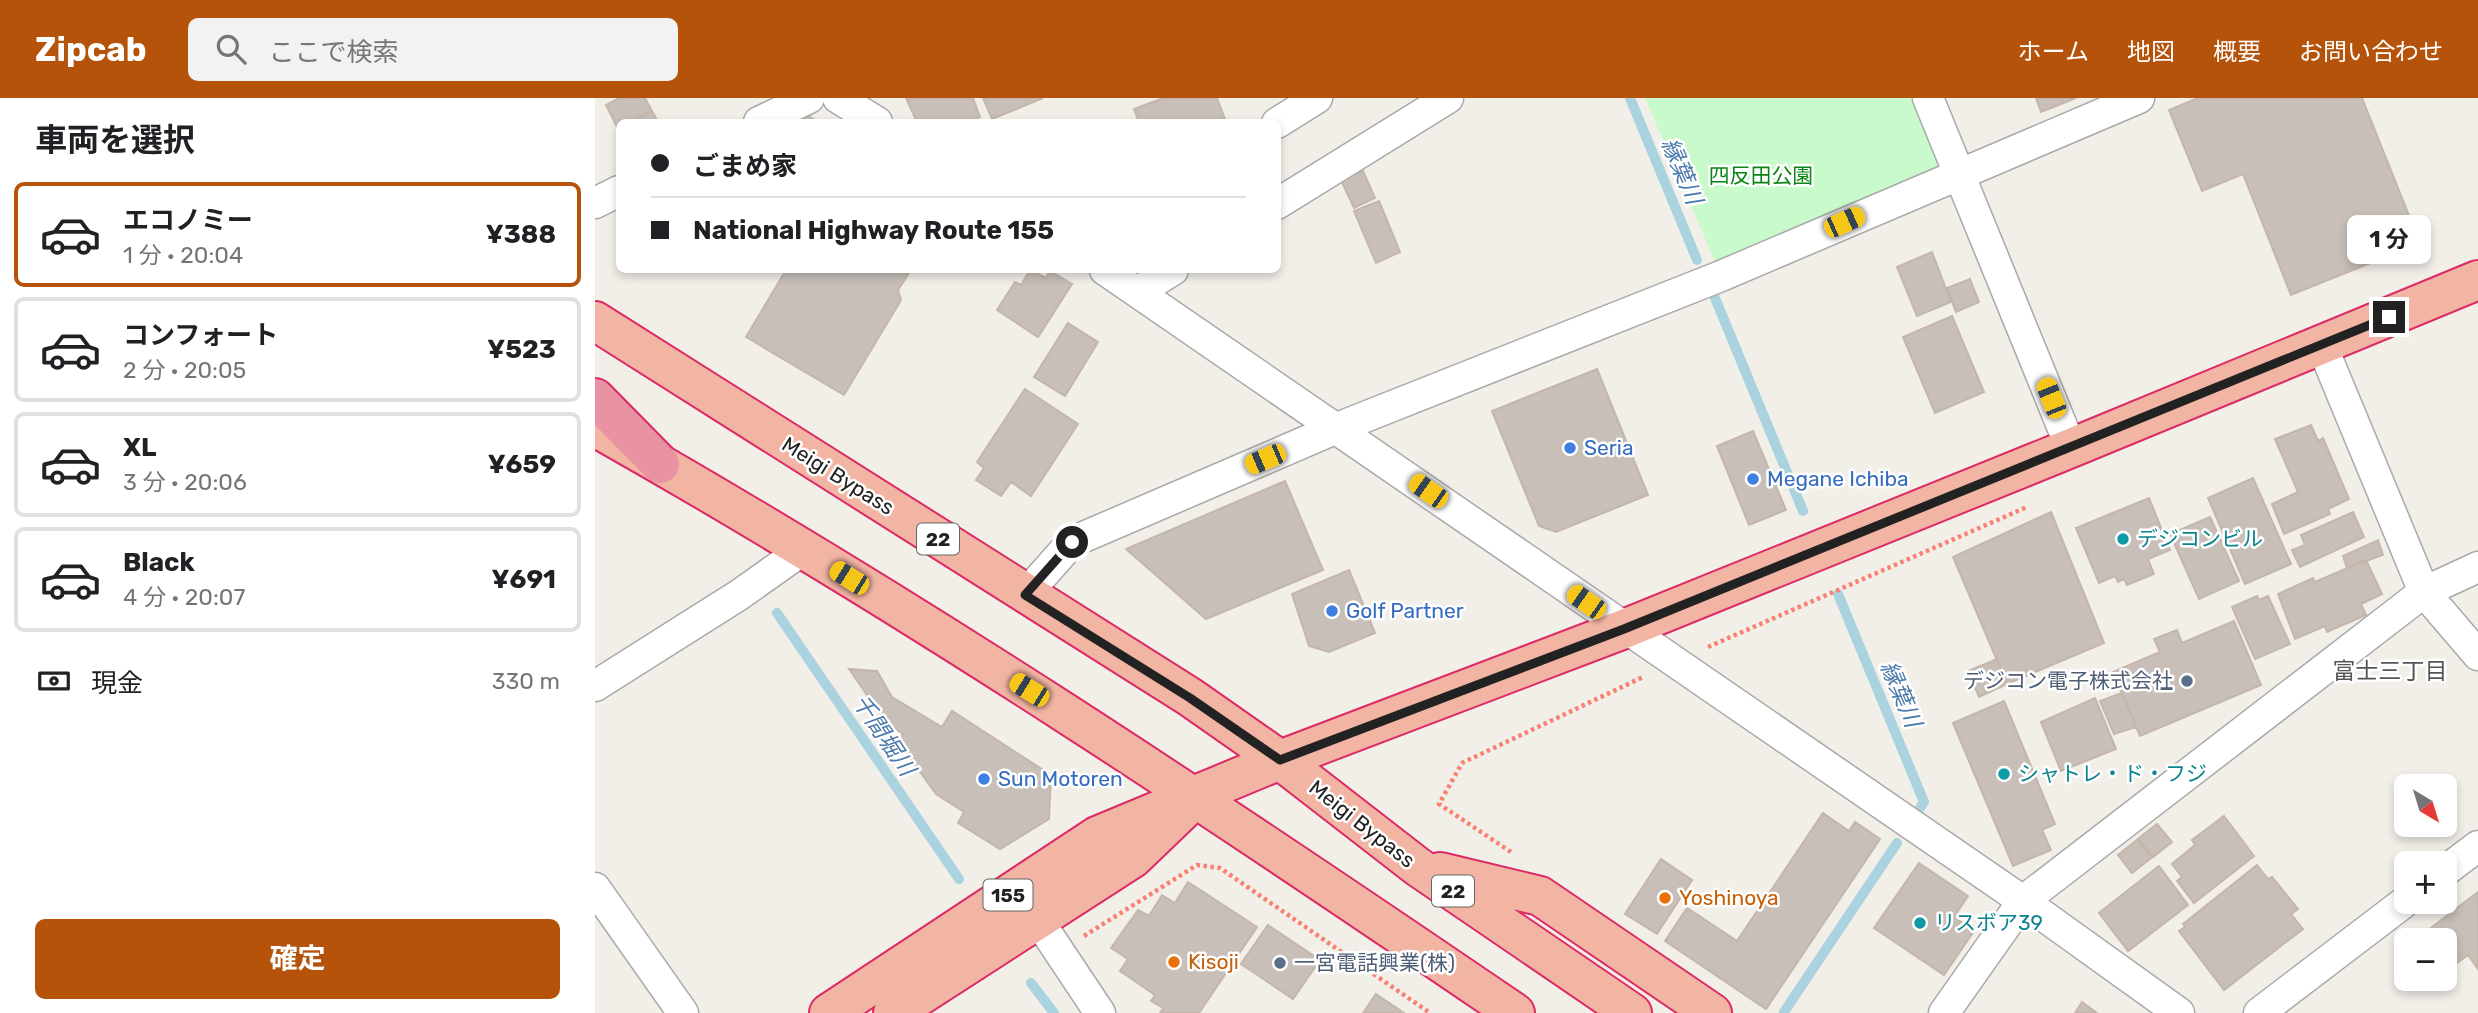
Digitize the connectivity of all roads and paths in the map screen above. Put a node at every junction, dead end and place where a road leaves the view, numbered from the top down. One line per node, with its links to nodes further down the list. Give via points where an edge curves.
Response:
1 (809, 98): 7 (street)
2 (838, 98): 8 (street)
3 (1317, 98): 9 (street)
4 (1448, 98): 12 (street)
5 (1927, 98): 10 (street)
6 (2139, 98): 10 (street)
7 (765, 119)
8 (872, 119)
9 (1281, 120)
10 (1957, 173): 22 (street, via 1720,276); 23 (street)
11 (616, 192): 13 (street)
12 (1281, 202)
13 (595, 203)
14 (1109, 273): 17 (street)
15 (1168, 273): 17 (street)
16 (2478, 280): 19 (highway, 155)
17 (1137, 292): 22 (street)
18 (595, 321): 29 (highway, Meigi Bypass / 22)
19 (2322, 346): 23 (highway, 155); 28 (street)
20 (595, 398): 24 (highway)
21 (595, 427): 24 (highway)
22 (1337, 428): 29 (street, via 1072,542); 30 (street)
23 (2071, 449): 30 (highway, 155)
24 (660, 464): 26 (highway)
25 (2037, 503): 32 (path)
26 (804, 549): 33 (street, via 739,596); 35 (highway)
27 (2478, 566): 28 (street)
28 (2424, 592): 31 (street); 41 (street)
29 (1025, 595): 34 (highway, Meigi Bypass / 22)
30 (1624, 629): 32 (street); 34 (highway, 155)
31 (2478, 655)
32 (1673, 662): 37 (path, via 1462,763 1439,804); 41 (street)
33 (595, 686)
34 (1280, 760): 35 (highway, 155); 39 (highway, Meigi Bypass / 22)
35 (1197, 797): 43 (highway, 155, via 1133,858); 46 (highway, 155, via 1097,836); 50 (highway)
36 (2478, 846): 38 (street)
37 (1520, 858)
38 (2457, 863)
39 (1418, 867): 51 (highway, Meigi Bypass / 22); 52 (highway, 22, via 1540,896)
40 (595, 888): 45 (street)
41 (2023, 901): 53 (street); 54 (street)
42 (2394, 910): 55 (street)
43 (1038, 920): 44 (street); 47 (highway, 155)
44 (1059, 952): 48 (street); 49 (path, via 1197,865 1220,868)
45 (683, 1013)
46 (829, 1013)
47 (893, 1013)
48 (1100, 1013)
49 (1430, 1013)
50 (1515, 1013)
51 (1632, 1013)
52 (1712, 1013)
53 (1944, 1013)
54 (2179, 1013)
55 (2259, 1013)

